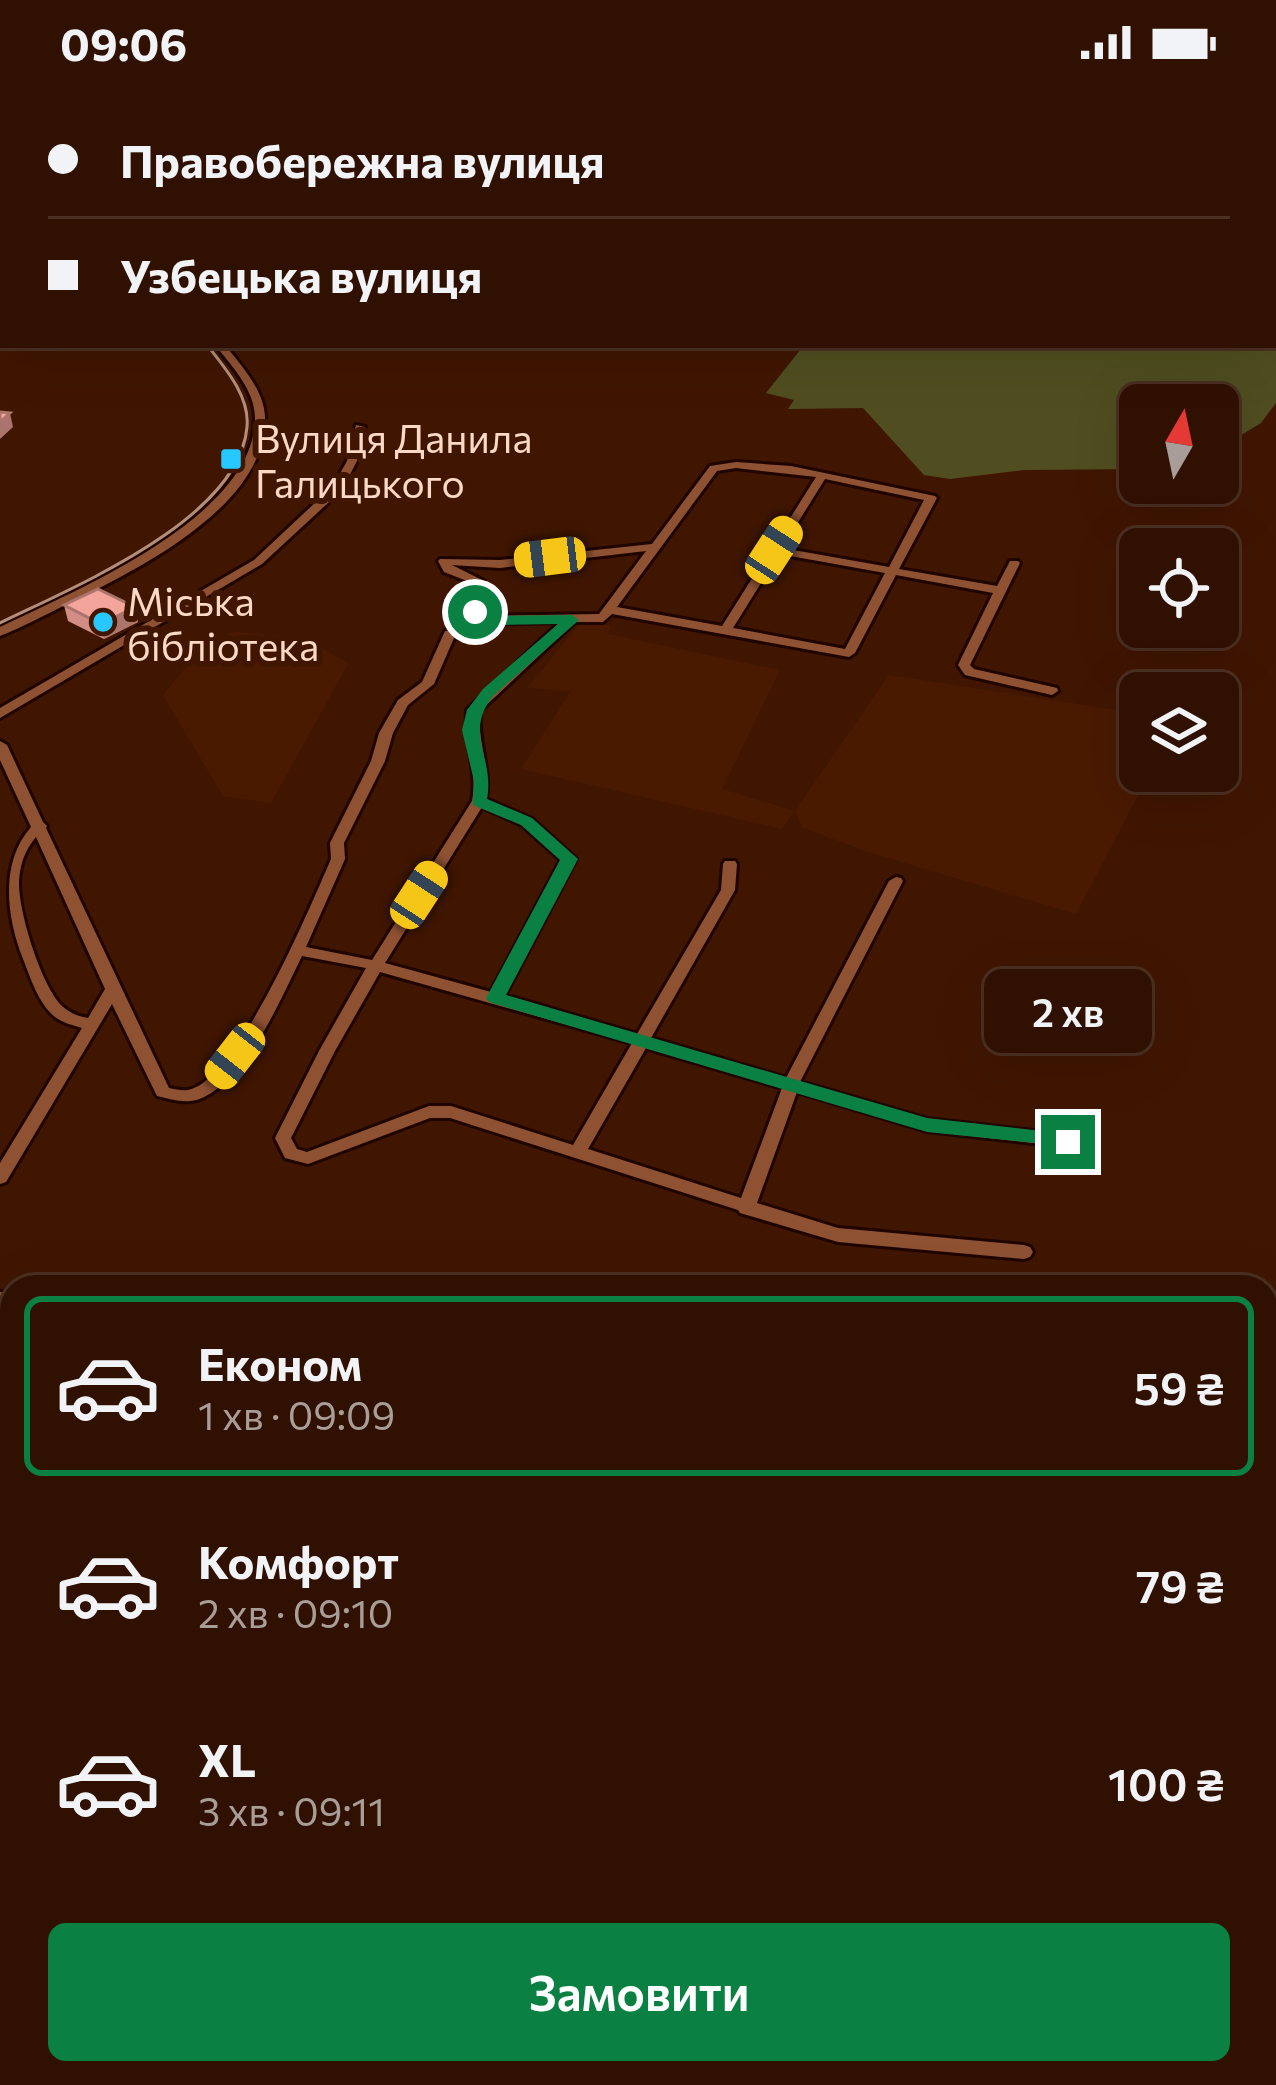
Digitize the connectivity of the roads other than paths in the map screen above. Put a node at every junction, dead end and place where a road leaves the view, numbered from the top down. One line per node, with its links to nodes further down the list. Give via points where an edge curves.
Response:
1 (222, 348): 13 (street, via 257,402 260,436 209,514 165,546)
2 (359, 427): 15 (street, via 338,488 258,562)
3 (820, 477): 4 (street, via 738,464 714,468); 5 (street); 7 (street, via 931,498)
4 (654, 548): 9 (street); 10 (street, via 500,563 444,560 478,581)
5 (774, 550): 7 (street); 12 (street)
6 (1014, 562): 8 (street)
7 (892, 571): 8 (street); 12 (street, via 853,652)
8 (998, 590): 14 (street, via 965,659 970,672)
9 (610, 610): 11 (street); 12 (street)
10 (478, 620): 11 (street); 21 (street, via 463,634 449,634 428,684 403,703 386,733)
11 (572, 620): 17 (street, via 474,710)
12 (726, 629)
13 (0, 632)
14 (1052, 691)
15 (0, 714)
16 (0, 745): 18 (street)
17 (478, 801): 22 (street); 24 (street, via 526,822 569,859)
18 (40, 826): 23 (street); 25 (street, via 11,846 3,894 57,1010)
19 (730, 864): 26 (street, via 728,890)
20 (896, 881): 27 (street)
21 (298, 951): 22 (street); 23 (street, via 254,1032 203,1092 183,1097 163,1092)
22 (374, 965): 24 (street); 29 (street, via 283,1138 291,1154 308,1158 429,1112)
23 (113, 989): 25 (street)
24 (496, 998): 26 (street)
25 (92, 1024): 30 (street)
26 (639, 1043): 27 (street); 29 (street)
27 (792, 1082): 28 (street, via 927,1125); 31 (street)
28 (1068, 1142)
29 (578, 1151): 31 (street)
30 (0, 1178)
31 (746, 1208): 32 (street, via 838,1235)
32 (1024, 1252)

